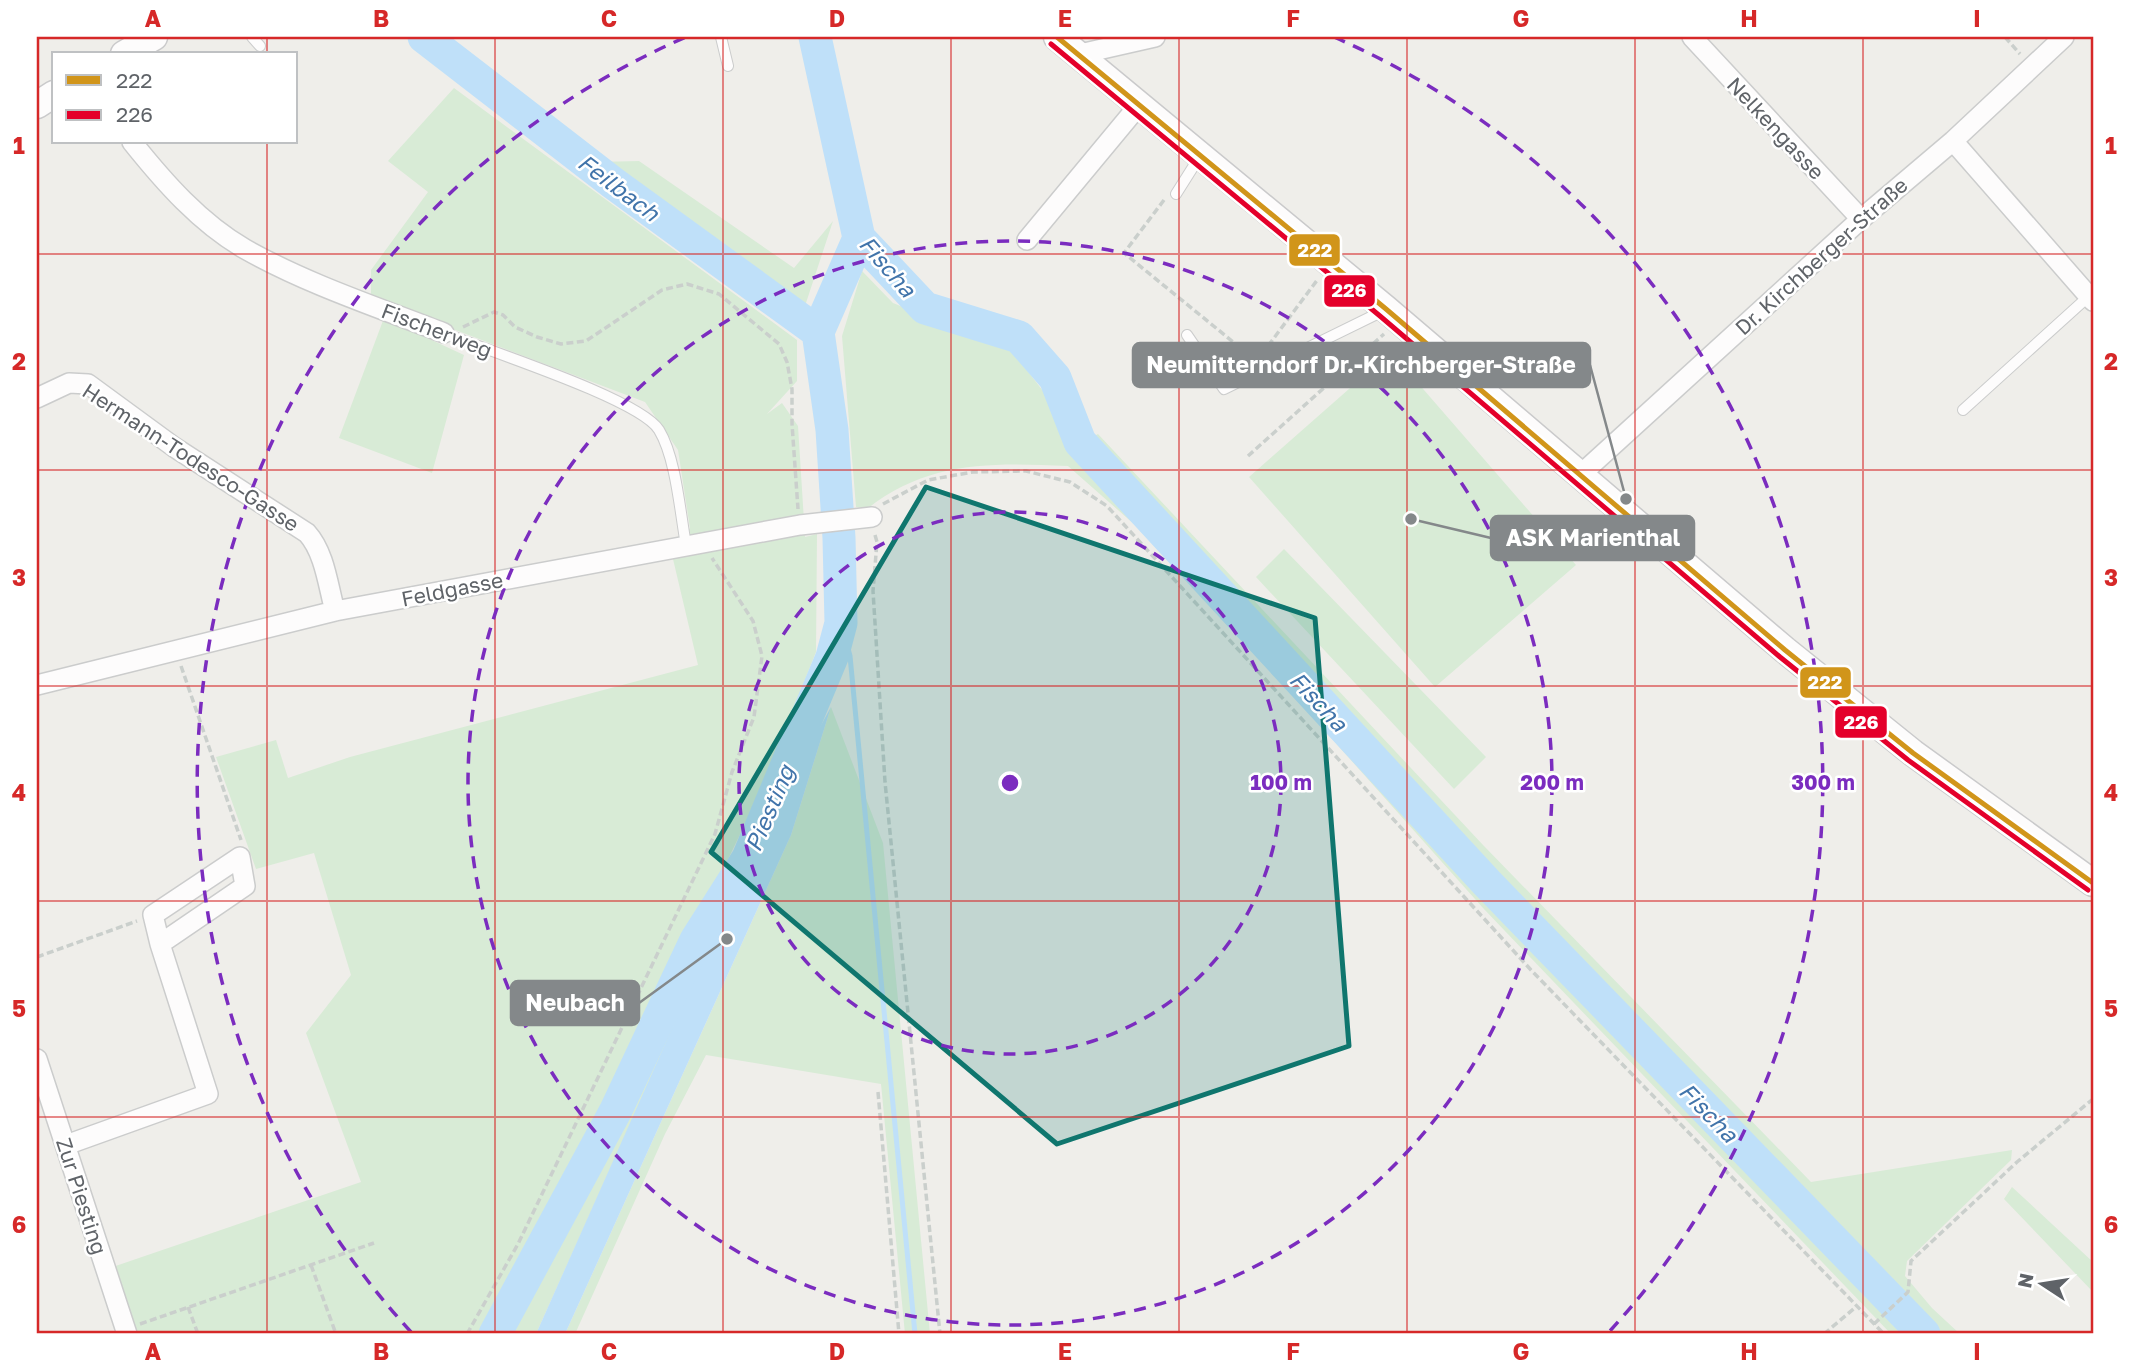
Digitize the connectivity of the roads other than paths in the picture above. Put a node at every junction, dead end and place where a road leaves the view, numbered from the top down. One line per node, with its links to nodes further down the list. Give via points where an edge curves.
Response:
1 (154, 37): 9 (street)
2 (252, 37): 8 (lane)
3 (722, 37): 11 (lane)
4 (1057, 37): 10 (street)
5 (1155, 37): 10 (street)
6 (1692, 37): 17 (street, Nelkengasse)
7 (2064, 37): 13 (street, Dr. Kirchberger-Straße)
8 (260, 46)
9 (128, 52)
10 (1080, 54): 12 (street)
11 (728, 66)
12 (1139, 105): 15 (street); 18 (street)
13 (1952, 141): 17 (street, Dr. Kirchberger-Straße); 19 (street)
14 (134, 144): 21 (street, Fischerweg, via 164,183 243,248 304,278)
15 (1200, 155): 16 (lane); 20 (street)
16 (1176, 194)
17 (1861, 219): 25 (street, Dr. Kirchberger-Straße)
18 (1027, 240)
19 (2091, 298): 24 (lane)
20 (1393, 315): 22 (lane, via 1224,389); 25 (street)
21 (446, 334): 27 (lane, Fischerweg, via 585,387 641,414 657,427 668,447)
22 (1187, 335)
23 (37, 398): 28 (street, Hermann-Todesco-Gasse, via 69,383 88,384 174,447 307,533 316,544)
24 (1963, 410)
25 (1579, 476): 30 (street, via 1913,752)
26 (863, 519): 27 (street, Feldgasse)
27 (694, 544): 28 (street, Feldgasse)
28 (335, 611): 29 (street, Feldgasse)
29 (37, 685)
30 (2093, 883)
31 (160, 944): 31 (street, via 153,915 240,857 245,886); 33 (street, via 208,1094)
32 (37, 1059): 33 (street, Zur Piesting)
33 (66, 1145): 34 (street, Zur Piesting)
34 (126, 1332)

